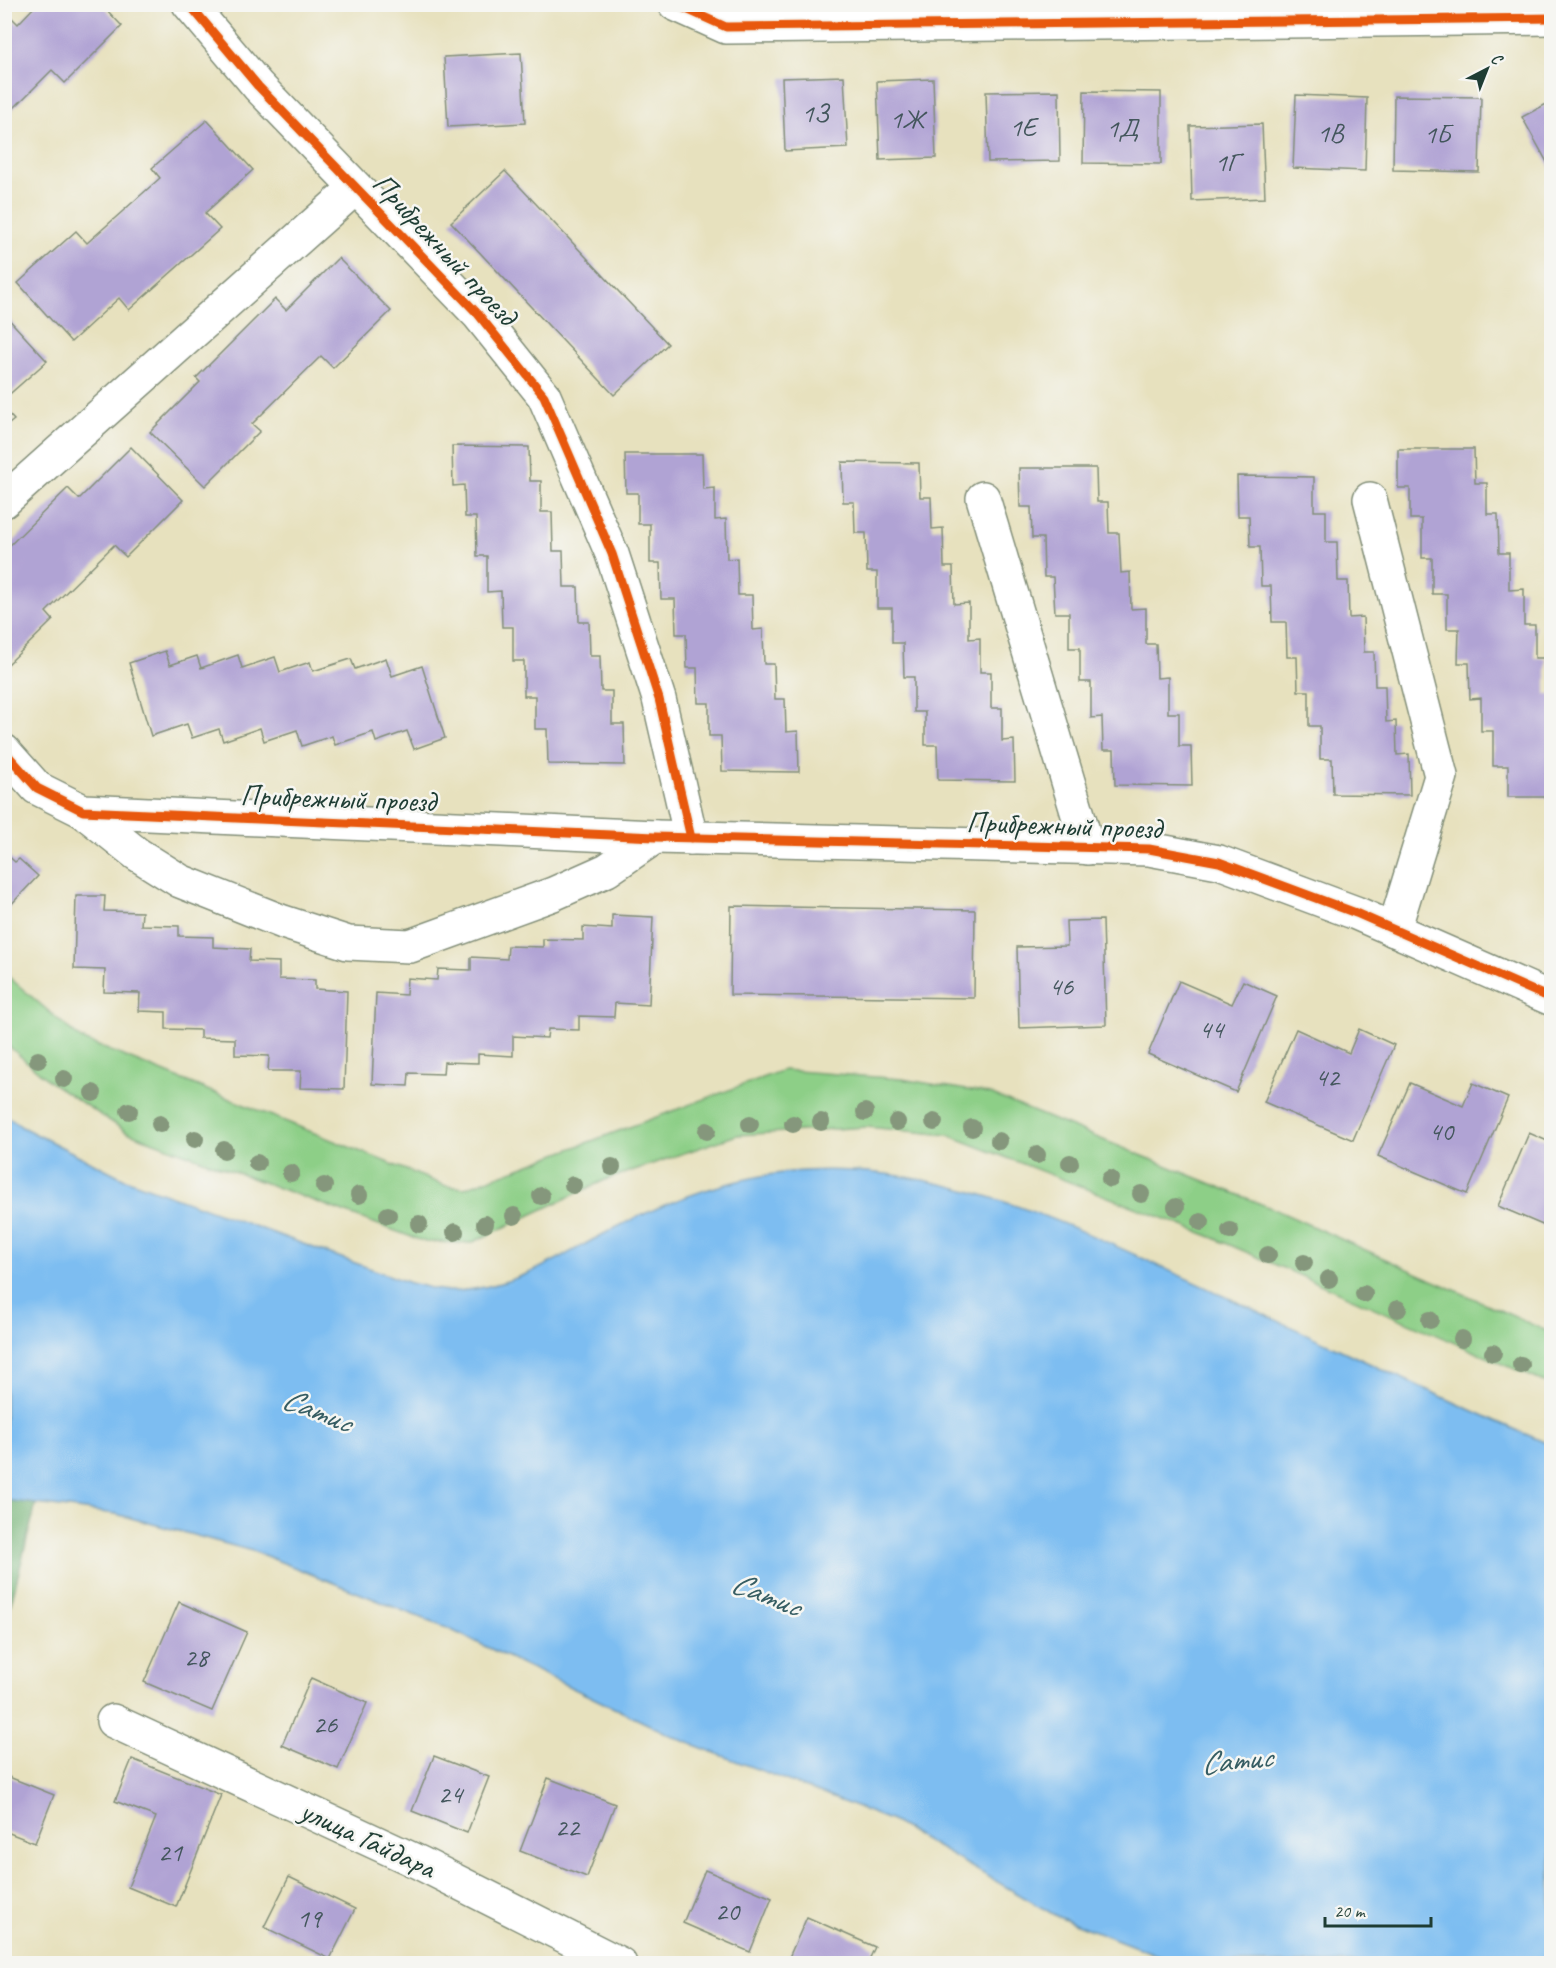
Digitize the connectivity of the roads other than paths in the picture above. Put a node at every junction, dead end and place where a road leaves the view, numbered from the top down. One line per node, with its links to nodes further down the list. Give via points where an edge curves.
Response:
1 (189, 4): 4 (street, Прибрежный проезд, via 258,86)
2 (675, 4): 3 (street, via 726,27)
3 (1551, 18)
4 (356, 188): 7 (street); 11 (street, Прибрежный проезд, via 478,315 544,396 612,554 659,699)
5 (983, 498): 12 (street)
6 (1370, 499): 13 (street, via 1441,776)
7 (4, 501)
8 (4, 751): 9 (street, Прибрежный проезд, via 37,788)
9 (83, 811): 10 (street, Прибрежный проезд); 10 (street, via 136,854 180,881 348,943 410,946 607,870)
10 (655, 837): 11 (street, Прибрежный проезд)
11 (691, 838): 12 (street, Прибрежный проезд)
12 (1088, 848): 13 (street, Прибрежный проезд, via 1149,849 1219,861)
13 (1394, 930): 14 (street, Прибрежный проезд)
14 (1551, 999)
15 (113, 1721): 16 (street, улица Гайдара, via 420,1863)
16 (617, 1963)

